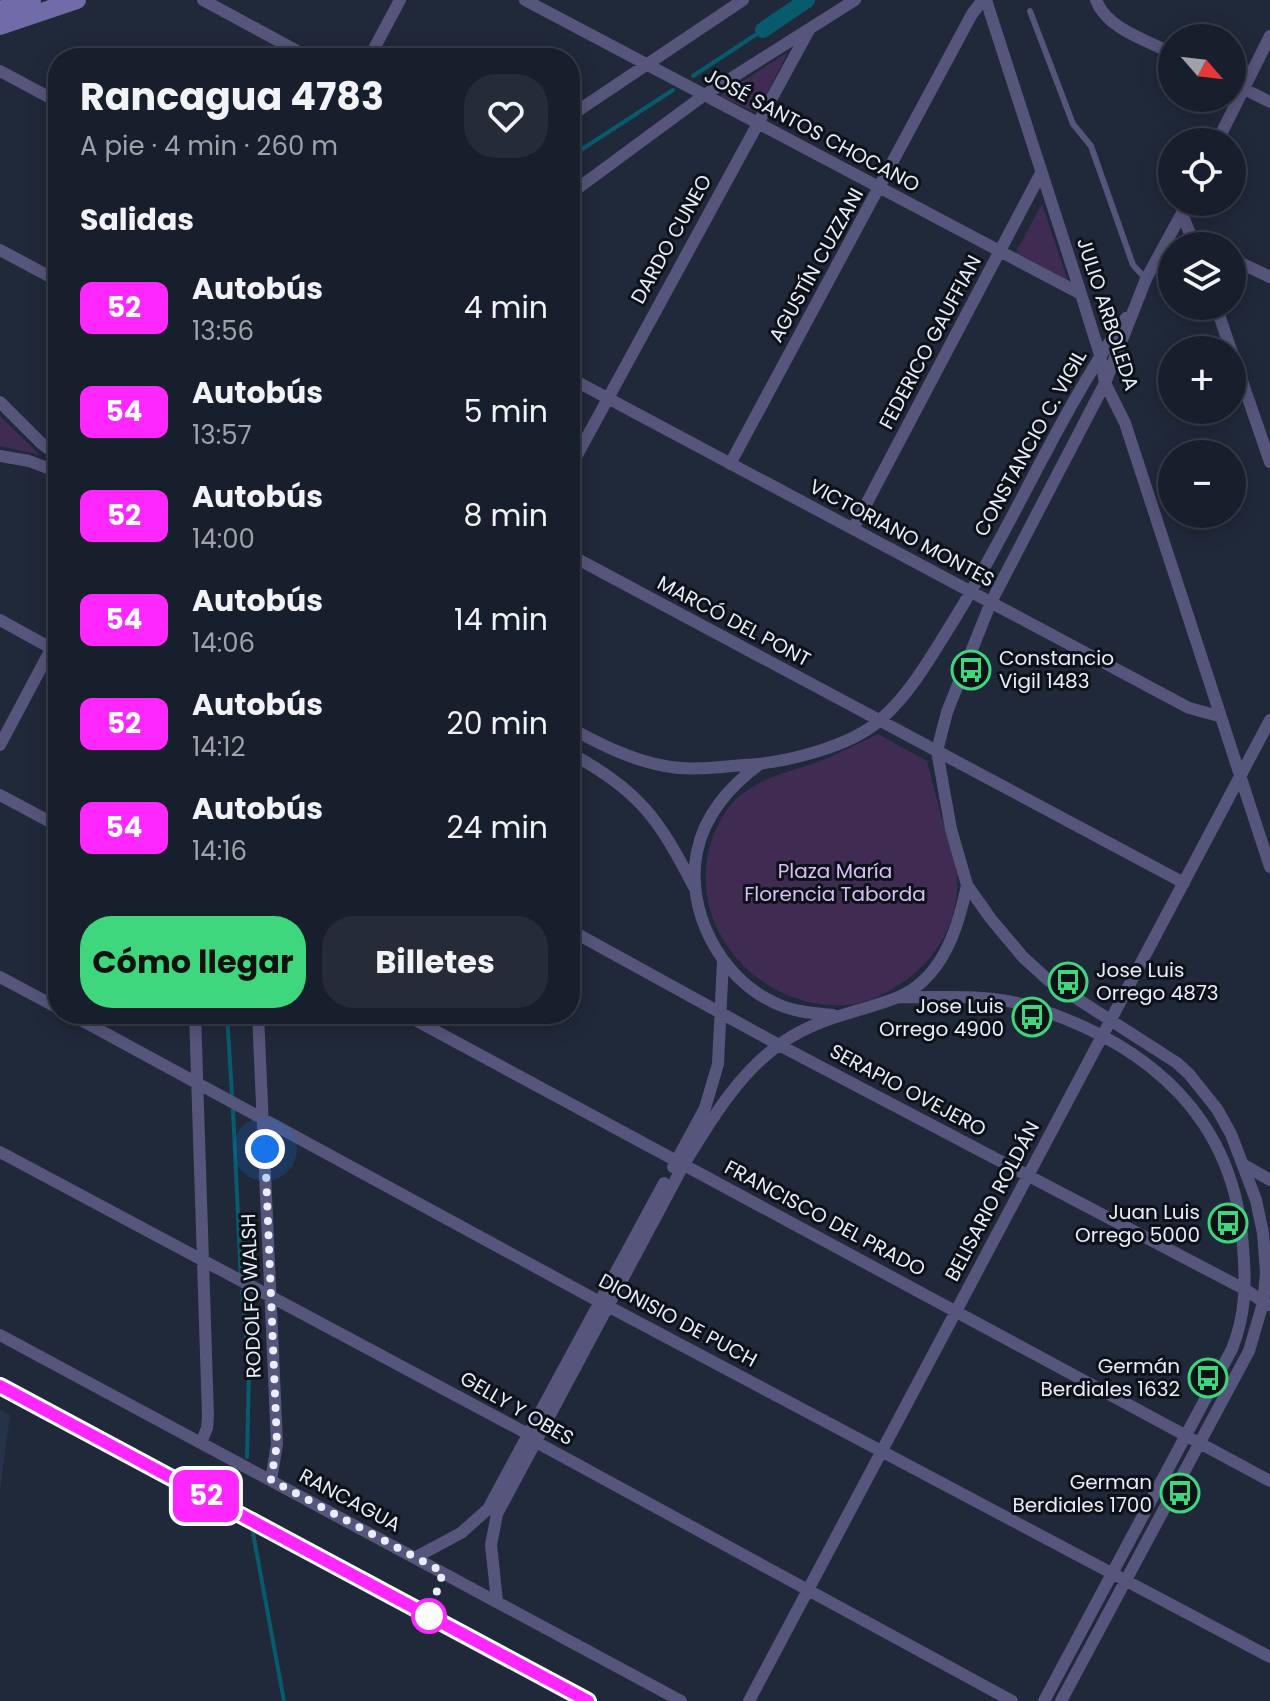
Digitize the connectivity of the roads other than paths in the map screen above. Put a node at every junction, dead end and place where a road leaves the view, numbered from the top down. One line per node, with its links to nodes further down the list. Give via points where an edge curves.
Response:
1 (32, 0): 10 (main road)
2 (77, 0): 12 (main road)
3 (203, 0): 16 (street)
4 (400, 0): 17 (street)
5 (525, 0): 18 (street, JOSÉ SANTOS CHOCANO)
6 (743, 0): 18 (street)
7 (855, 0): 13 (street)
8 (984, 0): 27 (street, JULIO ARBOLEDA); 29 (street, AGUSTÍN CUZZANI)
9 (1096, 0): 15 (street, via 1100,12 1116,25)
10 (0, 10)
11 (1030, 11): 36 (lane, via 1073,124 1091,146 1133,265)
12 (0, 26)
13 (809, 30): 22 (street); 26 (street, DARDO CUNEO)
14 (1270, 36): 20 (street)
15 (1158, 46)
16 (292, 48)
17 (374, 48)
18 (645, 65): 22 (street, JOSÉ SANTOS CHOCANO); 25 (street)
19 (0, 71): 23 (street)
20 (1246, 74)
21 (1246, 90): 24 (street)
22 (703, 96): 26 (street, JOSÉ SANTOS CHOCANO); 28 (street)
23 (48, 97)
24 (1270, 102)
25 (580, 109)
26 (758, 125): 29 (street, JOSÉ SANTOS CHOCANO); 43 (street, DARDO CUNEO)
27 (1041, 173): 32 (street, FEDERICO GAUFFIAN); 37 (street, JULIO ARBOLEDA)
28 (580, 187)
29 (880, 189): 32 (street, JOSÉ SANTOS CHOCANO); 49 (street, AGUSTÍN CUZZANI)
30 (1181, 216): 36 (street, CONSTANCIO C. VIGIL)
31 (0, 250): 34 (street)
32 (1000, 253): 37 (street, JOSÉ SANTOS CHOCANO); 51 (street, FEDERICO GAUFFIAN)
33 (1246, 266): 35 (street)
34 (48, 276)
35 (1270, 277)
36 (1146, 279): 38 (street, CONSTANCIO C. VIGIL)
37 (1081, 294): 39 (street, JULIO ARBOLEDA)
38 (1137, 303): 39 (street, CONSTANCIO C. VIGIL); 41 (street, CONSTANCIO C. VIGIL)
39 (1100, 355): 41 (street, JULIO ARBOLEDA); 53 (street, CONSTANCIO C. VIGIL)
40 (580, 383): 43 (street, VICTORIANO MONTES)
41 (1105, 383): 54 (street, CONSTANCIO C. VIGIL); 58 (street, JULIO ARBOLEDA, via 1125,423)
42 (1246, 391): 48 (street)
43 (607, 398): 46 (street, DARDO CUNEO); 49 (street, VICTORIANO MONTES)
44 (0, 402): 45 (street)
45 (48, 447)
46 (580, 449)
47 (0, 456): 50 (street)
48 (1269, 456)
49 (730, 464): 51 (street, VICTORIANO MONTES)
50 (48, 468)
51 (853, 529): 53 (street, VICTORIANO MONTES)
52 (580, 560): 60 (street, MARCÓ DEL PONT)
53 (972, 591): 54 (street, VICTORIANO MONTES); 60 (street, CONSTANCIO C. VIGIL, via 926,666)
54 (991, 602): 58 (street, VICTORIANO MONTES, via 1189,708); 63 (street, CONSTANCIO C. VIGIL, via 951,698)
55 (0, 620): 56 (street)
56 (48, 641)
57 (48, 659): 62 (street)
58 (1219, 716): 66 (street, JULIO ARBOLEDA)
59 (1270, 720): 66 (street, BELISARIO ROLDÁN)
60 (879, 722): 63 (street); 65 (street, via 825,749)
61 (580, 733): 65 (street, via 666,766)
62 (0, 745)
63 (937, 751): 70 (street); 71 (street)
64 (580, 758): 72 (street, via 632,792 654,817)
65 (760, 764): 72 (street, via 739,779 708,823 697,849)
66 (1240, 779): 69 (street, JULIO ARBOLEDA); 70 (street, BELISARIO ROLDÁN)
67 (0, 795): 68 (street)
68 (48, 821)
69 (1270, 867)
70 (1184, 883): 80 (street, BELISARIO ROLDÁN)
71 (967, 885): 76 (street, via 950,945 927,976); 80 (street, via 1023,957)
72 (696, 890): 74 (street, via 702,920)
73 (580, 935): 78 (street, SERAPIO OVEJERO)
74 (723, 961): 78 (street); 79 (street, via 772,1002)
75 (0, 977): 77 (street)
76 (899, 997): 79 (street); 85 (street, via 1007,1001)
77 (48, 1003)
78 (722, 1012): 86 (street, SERAPIO OVEJERO); 90 (street, via 718,1064)
79 (834, 1016): 86 (street)
80 (1110, 1021): 85 (street, BELISARIO ROLDÁN); 91 (street, via 1189,1074 1217,1109)
81 (89, 1024): 87 (street, DIONISIO DE PUCH)
82 (195, 1024): 87 (street)
83 (258, 1024): 88 (street, RODOLFO WALSH)
84 (423, 1024): 90 (street, FRANCISCO DEL PRADO)
85 (1102, 1036): 92 (street, BELISARIO ROLDÁN); 95 (street, via 1168,1080 1210,1132 1240,1210)
86 (779, 1045): 90 (street, via 733,1091); 92 (street, SERAPIO OVEJERO)
87 (198, 1083): 88 (street, DIONISIO DE PUCH); 94 (street)
88 (264, 1120): 96 (street, RODOLFO WALSH); 98 (street, DIONISIO DE PUCH)
89 (0, 1152): 94 (street, GELLY Y OBES)
90 (680, 1163): 98 (street); 99 (street, FRANCISCO DEL PRADO)
91 (1244, 1165): 93 (street); 97 (street, via 1263,1233)
92 (1027, 1175): 95 (street, SERAPIO OVEJERO); 99 (street, BELISARIO ROLDÁN)
93 (1270, 1180)
94 (204, 1262): 96 (street, GELLY Y OBES); 105 (street, via 208,1416)
95 (1246, 1290): 97 (street, SERAPIO OVEJERO); 100 (street)
96 (271, 1296): 104 (street, GELLY Y OBES); 108 (street, RODOLFO WALSH, via 277,1444)
97 (1268, 1300): 100 (street); 106 (street, via 1249,1351)
98 (604, 1304): 104 (street); 107 (street, DIONISIO DE PUCH)
99 (956, 1312): 103 (street, FRANCISCO DEL PRADO); 107 (street, BELISARIO ROLDÁN)
100 (1241, 1325): 103 (street)
101 (0, 1335): 105 (street, RANCAGUA)
102 (0, 1386): 116 (main road)
103 (1186, 1436): 106 (street, FRANCISCO DEL PRADO); 111 (street)
104 (532, 1438): 110 (street, via 488,1509 461,1533); 113 (street, GELLY Y OBES); 114 (street, via 493,1528)
105 (201, 1443): 108 (street, RANCAGUA)
106 (1200, 1444): 109 (street, FRANCISCO DEL PRADO); 112 (street)
107 (882, 1451): 111 (street, DIONISIO DE PUCH); 113 (street, BELISARIO ROLDÁN)
108 (271, 1480): 110 (street, RANCAGUA)
109 (1270, 1481)
110 (416, 1557): 114 (street, RANCAGUA)
111 (1112, 1574): 112 (street, DIONISIO DE PUCH); 120 (street)
112 (1126, 1581): 115 (street, DIONISIO DE PUCH); 121 (street)
113 (808, 1591): 118 (street, BELISARIO ROLDÁN); 119 (street, GELLY Y OBES)
114 (497, 1601): 117 (street, RANCAGUA)
115 (1270, 1657)
116 (587, 1701)
117 (681, 1701)
118 (749, 1701)
119 (1012, 1701)
120 (1044, 1701)
121 (1061, 1701)

